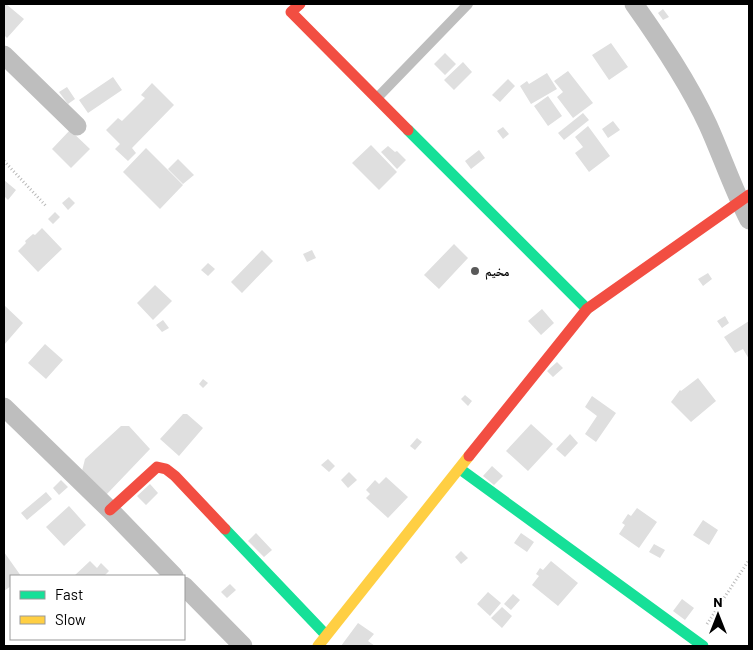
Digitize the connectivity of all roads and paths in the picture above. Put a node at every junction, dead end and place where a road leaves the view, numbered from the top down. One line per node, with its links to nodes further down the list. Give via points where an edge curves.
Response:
1 (300, 4): 5 (street, via 292,12)
2 (468, 4): 5 (lane)
3 (634, 4): 8 (street, via 671,56)
4 (4, 55): 6 (street)
5 (378, 97): 11 (street)
6 (77, 126)
7 (4, 161): 9 (path)
8 (746, 199): 10 (street); 11 (street)
9 (47, 207)
10 (749, 220)
11 (587, 309): 13 (street)
12 (4, 407): 14 (street)
13 (460, 469): 18 (street); 19 (street)
14 (110, 510): 16 (street); 18 (street, via 157,467 166,469)
15 (749, 560): 19 (path)
16 (173, 575)
17 (185, 587): 20 (street)
18 (326, 636): 21 (street)
19 (699, 644)
20 (243, 646)
21 (318, 646)

